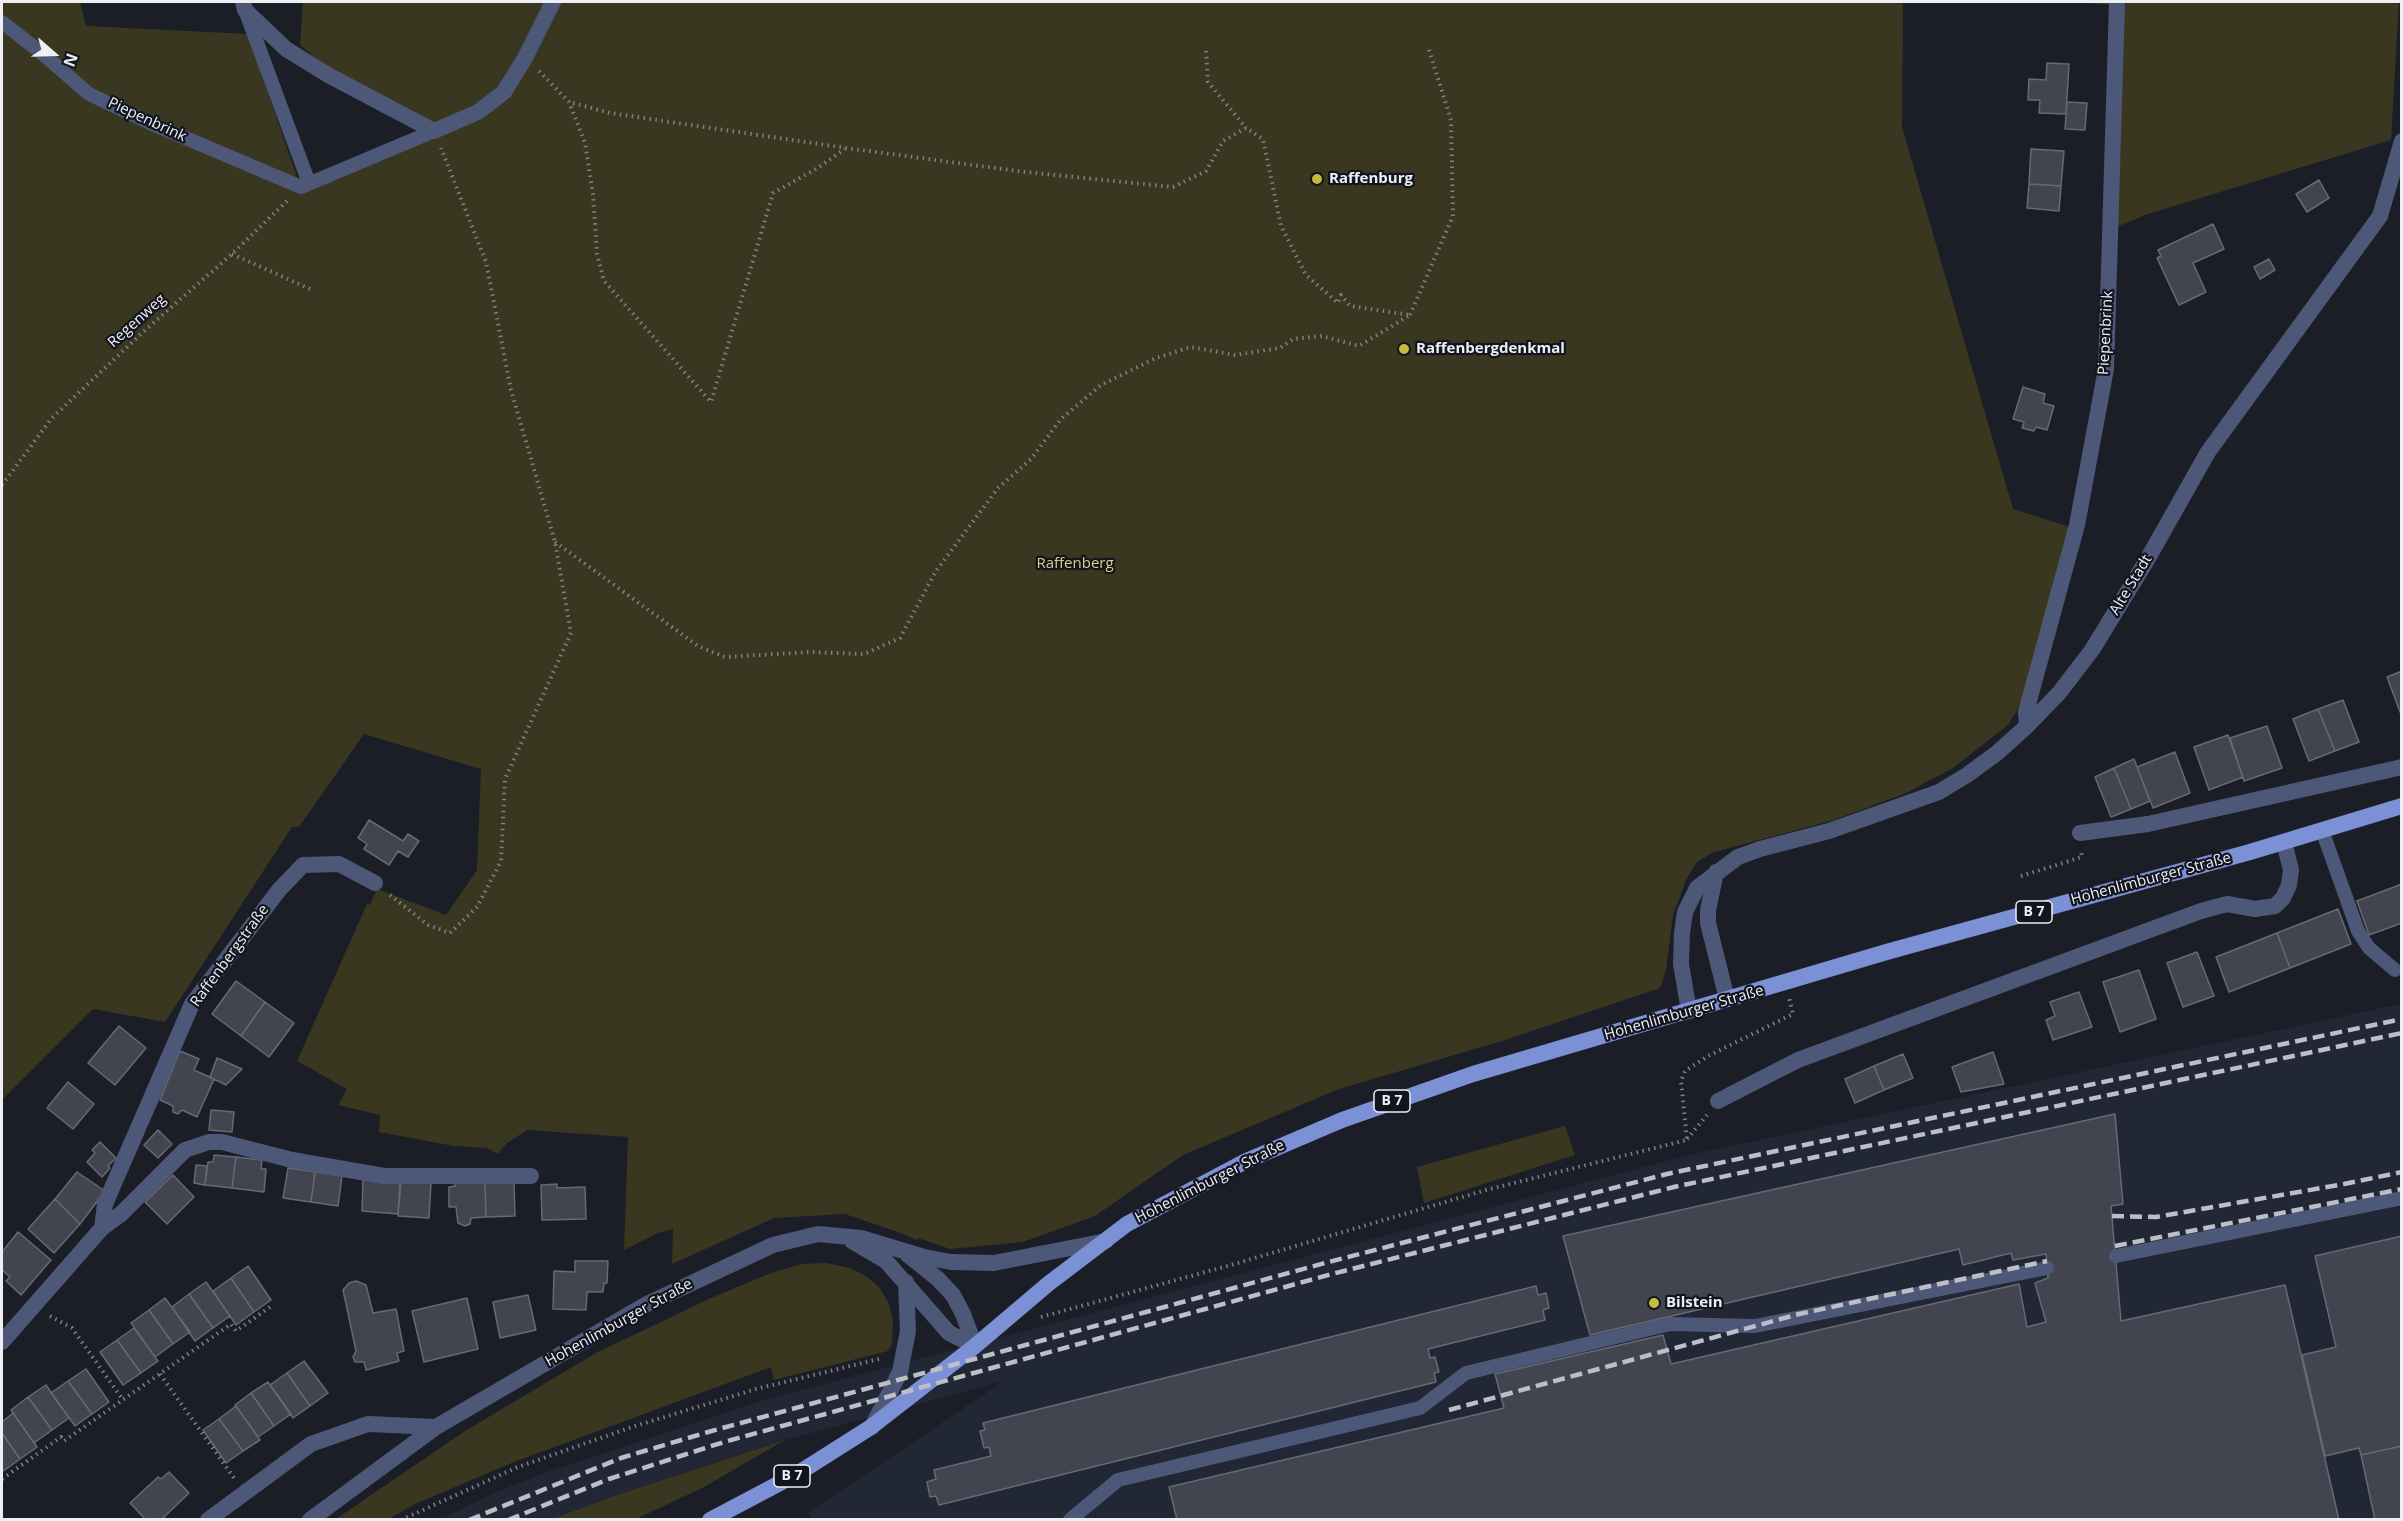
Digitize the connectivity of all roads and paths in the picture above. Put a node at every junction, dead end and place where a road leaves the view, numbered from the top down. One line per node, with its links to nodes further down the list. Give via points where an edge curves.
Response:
1 (553, 2): 7 (street)
2 (2117, 2): 19 (street, Piepenbrink, via 2106,369 2077,525 2026,712)
3 (244, 6): 10 (street, via 286,49); 13 (lane)
4 (2, 22): 13 (lane, Piepenbrink, via 89,94 150,123)
5 (1428, 47): 16 (path, via 1451,120 1453,216)
6 (1206, 51): 9 (path, via 1208,82)
7 (525, 58): 8 (path); 10 (street, via 504,92 478,112)
8 (569, 102): 12 (path, via 610,113); 12 (path, via 585,143 597,254 604,281 711,402 773,193)
9 (1246, 128): 12 (path, via 1223,141 1206,171 1173,187); 16 (path, via 1263,139 1281,225 1306,275 1338,303 1341,295 1350,306)
10 (434, 131): 13 (lane); 18 (path, via 486,262 511,390)
11 (2402, 141): 19 (street, Alte Stadt, via 2380,216 2208,452 2092,650)
12 (846, 148)
13 (305, 185): 14 (path, Regenweg)
14 (232, 254): 15 (path); 17 (path, Regenweg, via 51,419)
15 (310, 289)
16 (1410, 315): 18 (path, via 1359,346 1322,336 1293,339 1280,348 1235,356 1191,347 1156,358 1101,385 1061,419 1031,459 998,488 936,571 900,638 864,654 810,652 725,657 698,646)
17 (2, 485)
18 (555, 542): 27 (path, via 571,633 505,778 501,861 477,907 450,933 428,925)
19 (2027, 726): 25 (street, Alte Stadt, via 1967,775 1939,792 1830,831 1760,849 1738,857)
20 (2402, 767): 23 (street, via 2148,824)
21 (2402, 806): 22 (main road, Hohenlimburger Straße / B 7)
22 (2322, 830): 24 (main road, Hohenlimburger Straße / B 7); 28 (lane, via 2358,931 2369,948)
23 (2079, 833): 26 (path, via 2082,857)
24 (2284, 842): 29 (main road, Hohenlimburger Straße / B 7); 32 (street, via 2291,870 2289,885 2274,906 2255,909 2226,904 2201,911 1798,1060)
25 (1716, 872): 30 (street, via 1708,923); 31 (street, Alte Stadt, via 1697,888 1685,912 1681,963)
26 (2021, 876)
27 (375, 883): 36 (street, Raffenbergstraße, via 339,864 303,865 279,890 192,1004 105,1204)
28 (2395, 970)
29 (1786, 983): 30 (main road, Hohenlimburger Straße / B 7); 33 (path, via 1793,1014 1685,1071 1682,1081)
30 (1726, 999): 31 (main road, Hohenlimburger Straße / B 7)
31 (1689, 1011): 38 (main road, Hohenlimburger Straße / B 7, via 1443,1083 1342,1120 1246,1161 1127,1224)
32 (1718, 1101): 33 (path)
33 (1687, 1140): 45 (path, via 1486,1190)
34 (531, 1176): 36 (street, via 384,1176 209,1142 185,1150 122,1214)
35 (2402, 1198): 40 (lane)
36 (102, 1228): 44 (street)
37 (845, 1236): 39 (street, Hohenlimburger Straße); 42 (street, Hohenlimburger Straße, via 886,1262); 51 (street, Hohenlimburger Straße, via 818,1234 773,1245 647,1304)
38 (1106, 1241): 39 (street, Hohenlimburger Straße, via 994,1263 951,1262); 47 (main road, Hohenlimburger Straße / B 7, via 1039,1290)
39 (901, 1250): 47 (street, Hohenlimburger Straße, via 953,1295)
40 (2116, 1256)
41 (2047, 1268): 59 (lane, via 1755,1326 1670,1324 1466,1372 1420,1408 1118,1480)
42 (906, 1282): 47 (street, Hohenlimburger Straße, via 949,1333); 52 (street, via 908,1326 900,1372)
43 (273, 1305): 49 (path, via 236,1331 231,1324)
44 (33, 1306): 46 (street); 50 (path, via 72,1328)
45 (1063, 1311)
46 (2, 1342)
47 (975, 1346): 52 (main road, Hohenlimburger Straße / B 7)
48 (879, 1359): 57 (path, via 756,1389 632,1427 518,1467)
49 (160, 1374): 50 (path); 54 (path)
50 (123, 1400): 53 (path)
51 (436, 1427): 54 (street, via 368,1424 310,1444); 56 (street, Hohenlimburger Straße)
52 (872, 1427): 58 (main road, Hohenlimburger Straße / B 7, via 797,1474)
53 (2, 1479)
54 (244, 1491): 55 (street)
55 (208, 1520)
56 (310, 1520)
57 (402, 1520)
58 (710, 1520)
59 (1070, 1520)

